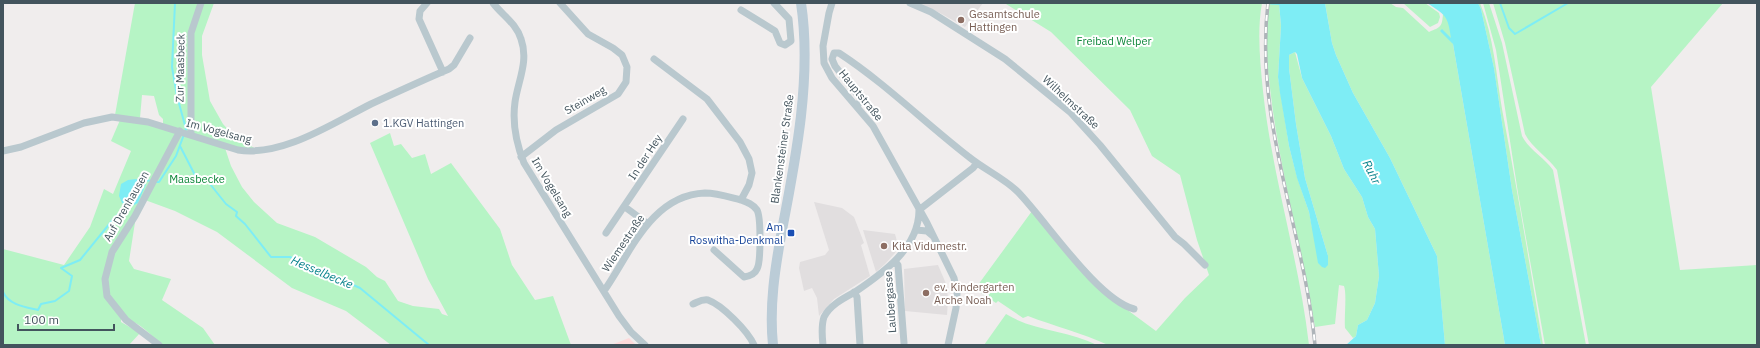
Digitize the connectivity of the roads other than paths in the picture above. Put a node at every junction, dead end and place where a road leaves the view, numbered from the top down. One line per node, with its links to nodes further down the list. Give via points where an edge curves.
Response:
1 (201, 3): 15 (street, Zur Maasbeck, via 191,33)
2 (427, 3): 12 (street, via 420,11 419,19)
3 (493, 3): 17 (street, Im Vogelsang, via 513,22 523,46 524,65 515,103 514,127)
4 (560, 3): 17 (street, Steinweg, via 588,34 622,55 627,67 626,82 618,94 556,130)
5 (774, 3): 9 (street, via 789,19 791,41 785,45 780,42 775,31)
6 (832, 3): 13 (street, Hauptstraße, via 823,46 824,63 832,78)
7 (910, 3): 28 (street, Wilhelmstraße, via 931,12 1005,59 1070,112 1175,237)
8 (803, 6): 37 (main road, Blankensteiner Straße, via 802,102 775,273)
9 (741, 10)
10 (470, 38): 12 (street, Im Vogelsang, via 454,65)
11 (654, 59): 19 (street, via 707,98 740,142 749,158 752,173)
12 (443, 72): 15 (street, Im Vogelsang, via 322,130 264,150 238,150)
13 (857, 107): 18 (street, via 861,100 835,66 832,59 834,53 839,53 865,72); 21 (street, Hauptstraße, via 873,126)
14 (682, 119): 20 (street, In der Hey)
15 (185, 133): 16 (street, Im Vogelsang, via 148,122 112,117 84,123); 34 (street, Auf Drenhausen, via 112,252 105,279 107,296 126,320)
16 (3, 151)
17 (521, 157): 29 (street, Im Vogelsang, via 531,177)
18 (977, 163): 21 (street); 32 (street, via 999,176 1018,192 1097,283 1125,307)
19 (741, 200): 22 (street, Wiemestraße, via 706,193 685,197 663,208); 26 (street, via 754,206 759,215 758,269 750,276 744,277)
20 (625, 207): 22 (street); 24 (street, In der Hey)
21 (919, 210): 23 (street); 25 (street, Hauptstraße)
22 (648, 224): 29 (street, Wiemestraße)
23 (916, 230): 25 (street, via 927,231); 27 (street)
24 (606, 233)
25 (935, 237): 40 (street, Hauptstraße, via 956,285 956,308)
26 (714, 250)
27 (894, 261): 30 (street); 33 (street, Laubergasse, via 898,265)
28 (1205, 265)
29 (604, 291): 35 (street, Im Vogelsang, via 624,324)
30 (854, 292): 38 (street, via 834,305 824,318); 39 (street, via 857,297)
31 (693, 304): 36 (street, via 700,300 708,300 733,318 750,336)
32 (1134, 309)
33 (904, 343)
34 (159, 345)
35 (645, 345)
36 (754, 345)
37 (772, 345)
38 (823, 345)
39 (860, 345)
40 (948, 345)

